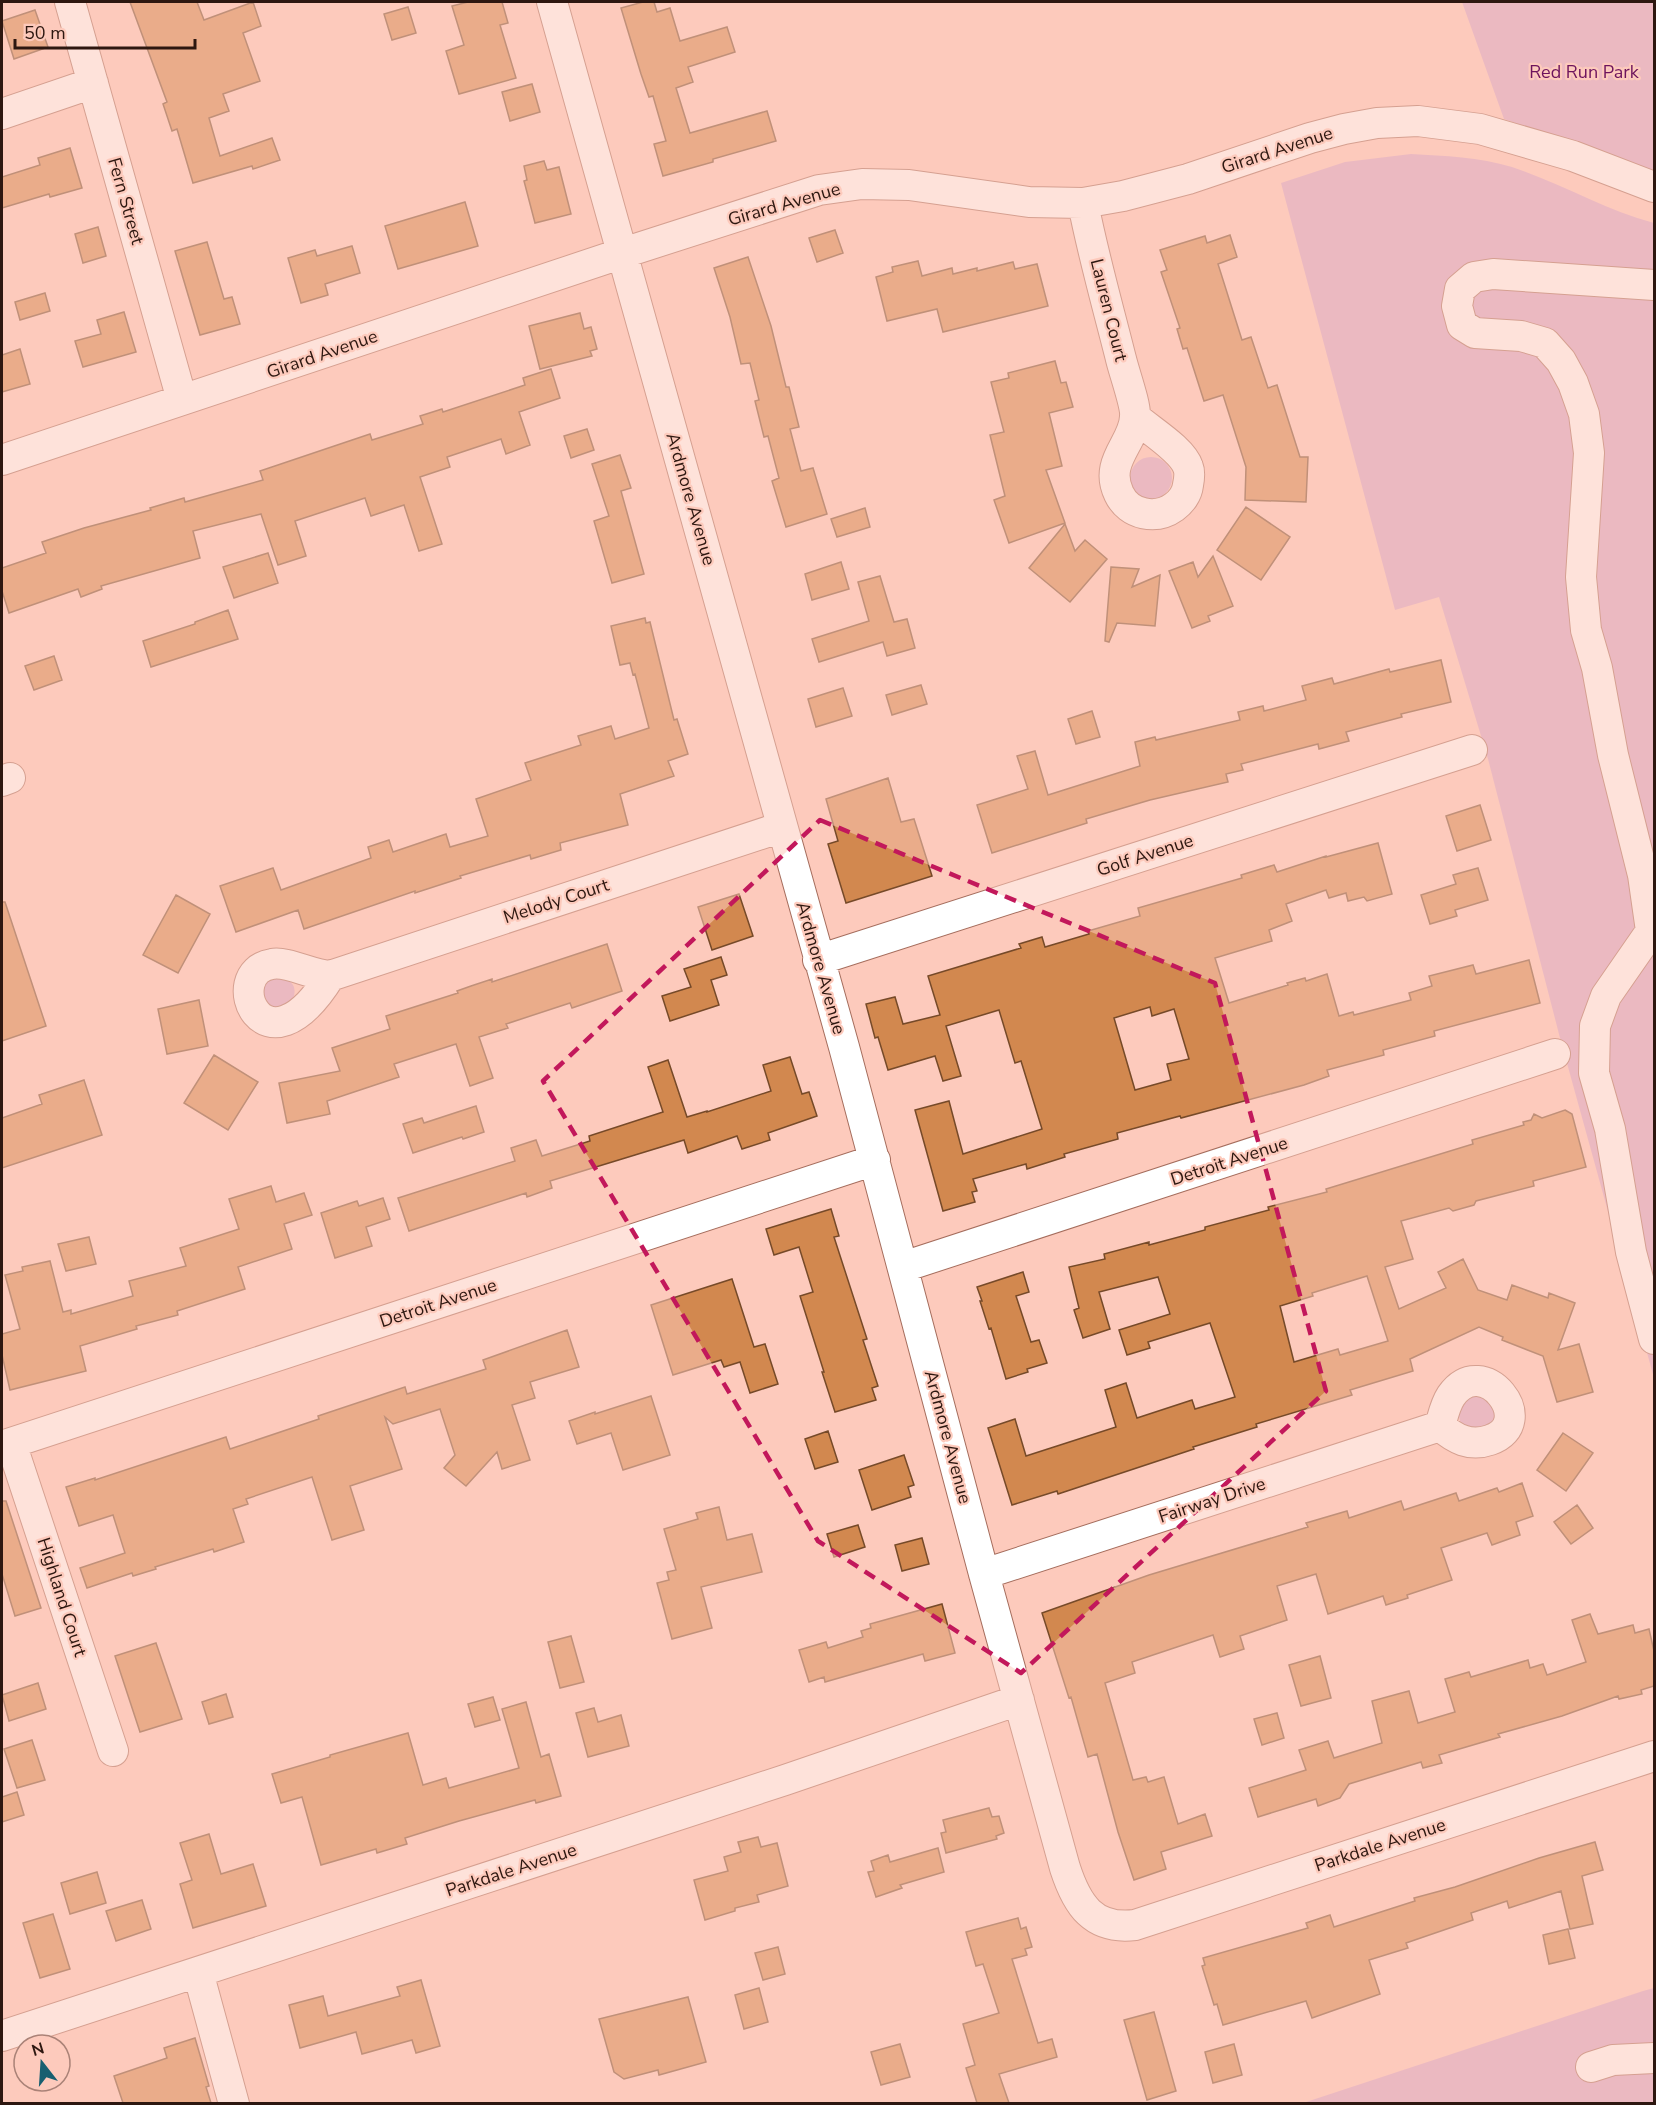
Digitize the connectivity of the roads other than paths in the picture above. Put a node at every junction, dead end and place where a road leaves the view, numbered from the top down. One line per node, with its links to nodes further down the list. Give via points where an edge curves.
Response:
1 (70, 2): 3 (street, Fern Street)
2 (552, 2): 7 (street, Ardmore Avenue)
3 (93, 83): 4 (street); 9 (street, Fern Street)
4 (2, 114)
5 (1654, 186): 6 (street, Girard Avenue, via 1573,156 1480,129 1418,121 1344,129 1188,179)
6 (1083, 203): 7 (street, Girard Avenue, via 1029,202 909,185 862,184 819,190); 10 (street, Lauren Court)
7 (623, 253): 9 (street, Girard Avenue); 13 (street, Ardmore Avenue)
8 (1654, 285): 14 (street, via 1493,274 1474,277 1460,289 1457,306 1462,325 1475,333 1521,336 1545,344 1561,361 1584,414 1589,453 1581,577 1586,630)
9 (182, 400): 11 (street, Girard Avenue)
10 (1136, 417)
11 (2, 460)
12 (1472, 750): 15 (street, Golf Avenue)
13 (782, 826): 15 (street, Ardmore Avenue); 16 (street, Melody Court)
14 (1653, 928): 20 (street, via 1606,996 1595,1026 1594,1073 1610,1129 1631,1252)
15 (818, 960): 18 (street, Ardmore Avenue)
16 (330, 976)
17 (1555, 1054): 19 (street, Detroit Avenue)
18 (874, 1160): 19 (street, Ardmore Avenue); 22 (street, Detroit Avenue)
19 (903, 1267): 23 (street, Ardmore Avenue)
20 (1654, 1339)
21 (1440, 1426): 23 (street, Fairway Drive)
22 (6, 1445): 25 (street, Highland Court)
23 (984, 1574): 24 (street, Ardmore Avenue)
24 (1019, 1700): 27 (street, Ardmore Avenue, via 1070,1885 1087,1911); 28 (street, Parkdale Avenue)
25 (113, 1751)
26 (1654, 1756): 27 (street, Parkdale Avenue, via 1135,1925)
27 (1104, 1923)
28 (198, 1972): 29 (street, Parkdale Avenue); 32 (street)
29 (2, 2036)
30 (1654, 2058): 31 (street, via 1613,2060)
31 (1591, 2067)
32 (234, 2103)

